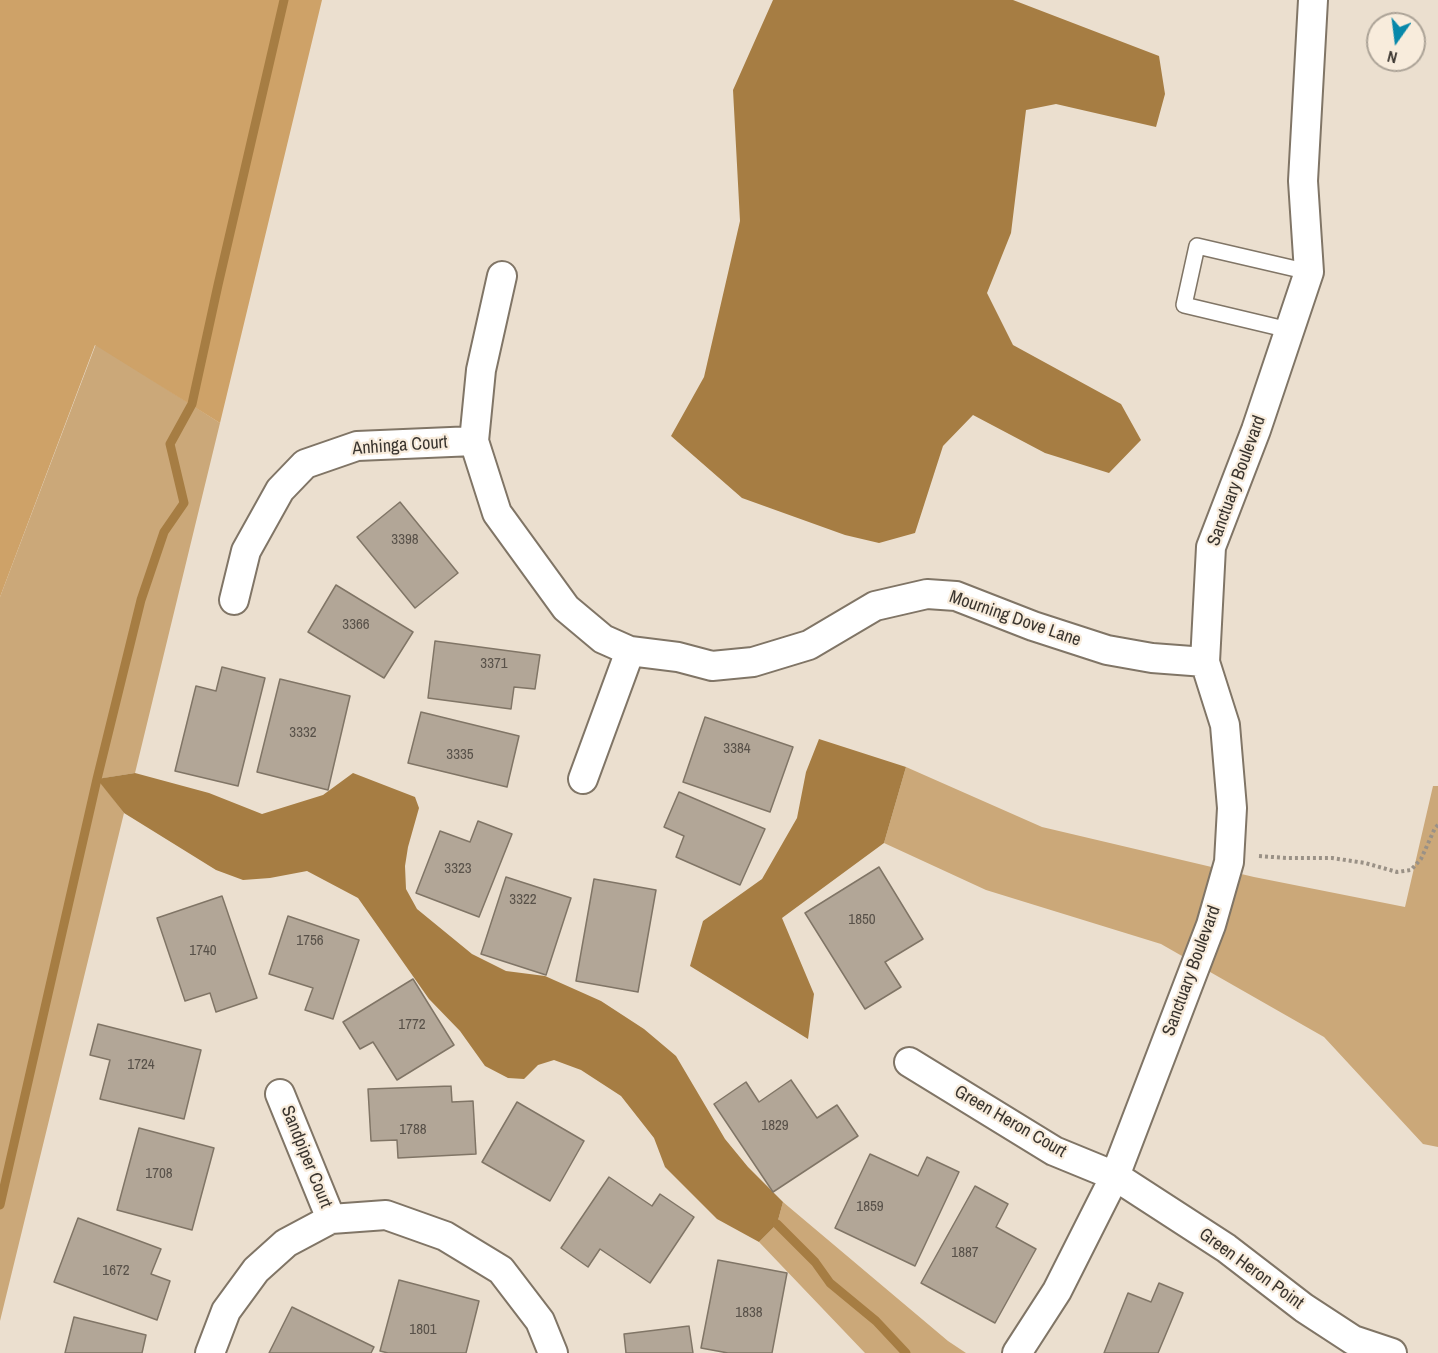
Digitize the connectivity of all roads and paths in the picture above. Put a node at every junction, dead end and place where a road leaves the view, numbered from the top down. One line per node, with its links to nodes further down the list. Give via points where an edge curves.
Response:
1 (1313, 0): 2 (street, Sanctuary Boulevard, via 1303,181)
2 (1309, 272): 4 (street, Sanctuary Boulevard); 4 (lane, via 1197,246 1184,305)
3 (502, 276): 5 (street, Mourning Dove Lane, via 481,370)
4 (1289, 330): 8 (street, Sanctuary Boulevard, via 1211,547)
5 (474, 441): 6 (street, Anhinga Court, via 357,446 305,464 280,490 246,551); 7 (street, Mourning Dove Lane, via 497,513 566,608 603,639)
6 (234, 600)
7 (630, 651): 8 (street, Mourning Dove Lane, via 712,666 753,662 809,645 875,606 927,594 956,596 1107,650); 9 (street)
8 (1205, 662): 11 (street, Sanctuary Boulevard, via 1225,725 1232,808)
9 (583, 779)
10 (1438, 825): 11 (path, via 1411,870 1397,872 1332,858)
11 (1228, 857): 14 (street, Sanctuary Boulevard, via 1211,926)
12 (909, 1062): 14 (street, Green Heron Court, via 1054,1150)
13 (280, 1094): 15 (street, Sandpiper Court)
14 (1115, 1176): 18 (street, Sanctuary Boulevard, via 1057,1291); 19 (street, Green Heron Point, via 1226,1248 1353,1340)
15 (331, 1220): 16 (street, via 286,1243 256,1270 226,1311); 17 (street, via 386,1215 445,1236 501,1270 540,1321)
16 (210, 1353)
17 (553, 1353)
18 (1017, 1353)
19 (1392, 1353)

